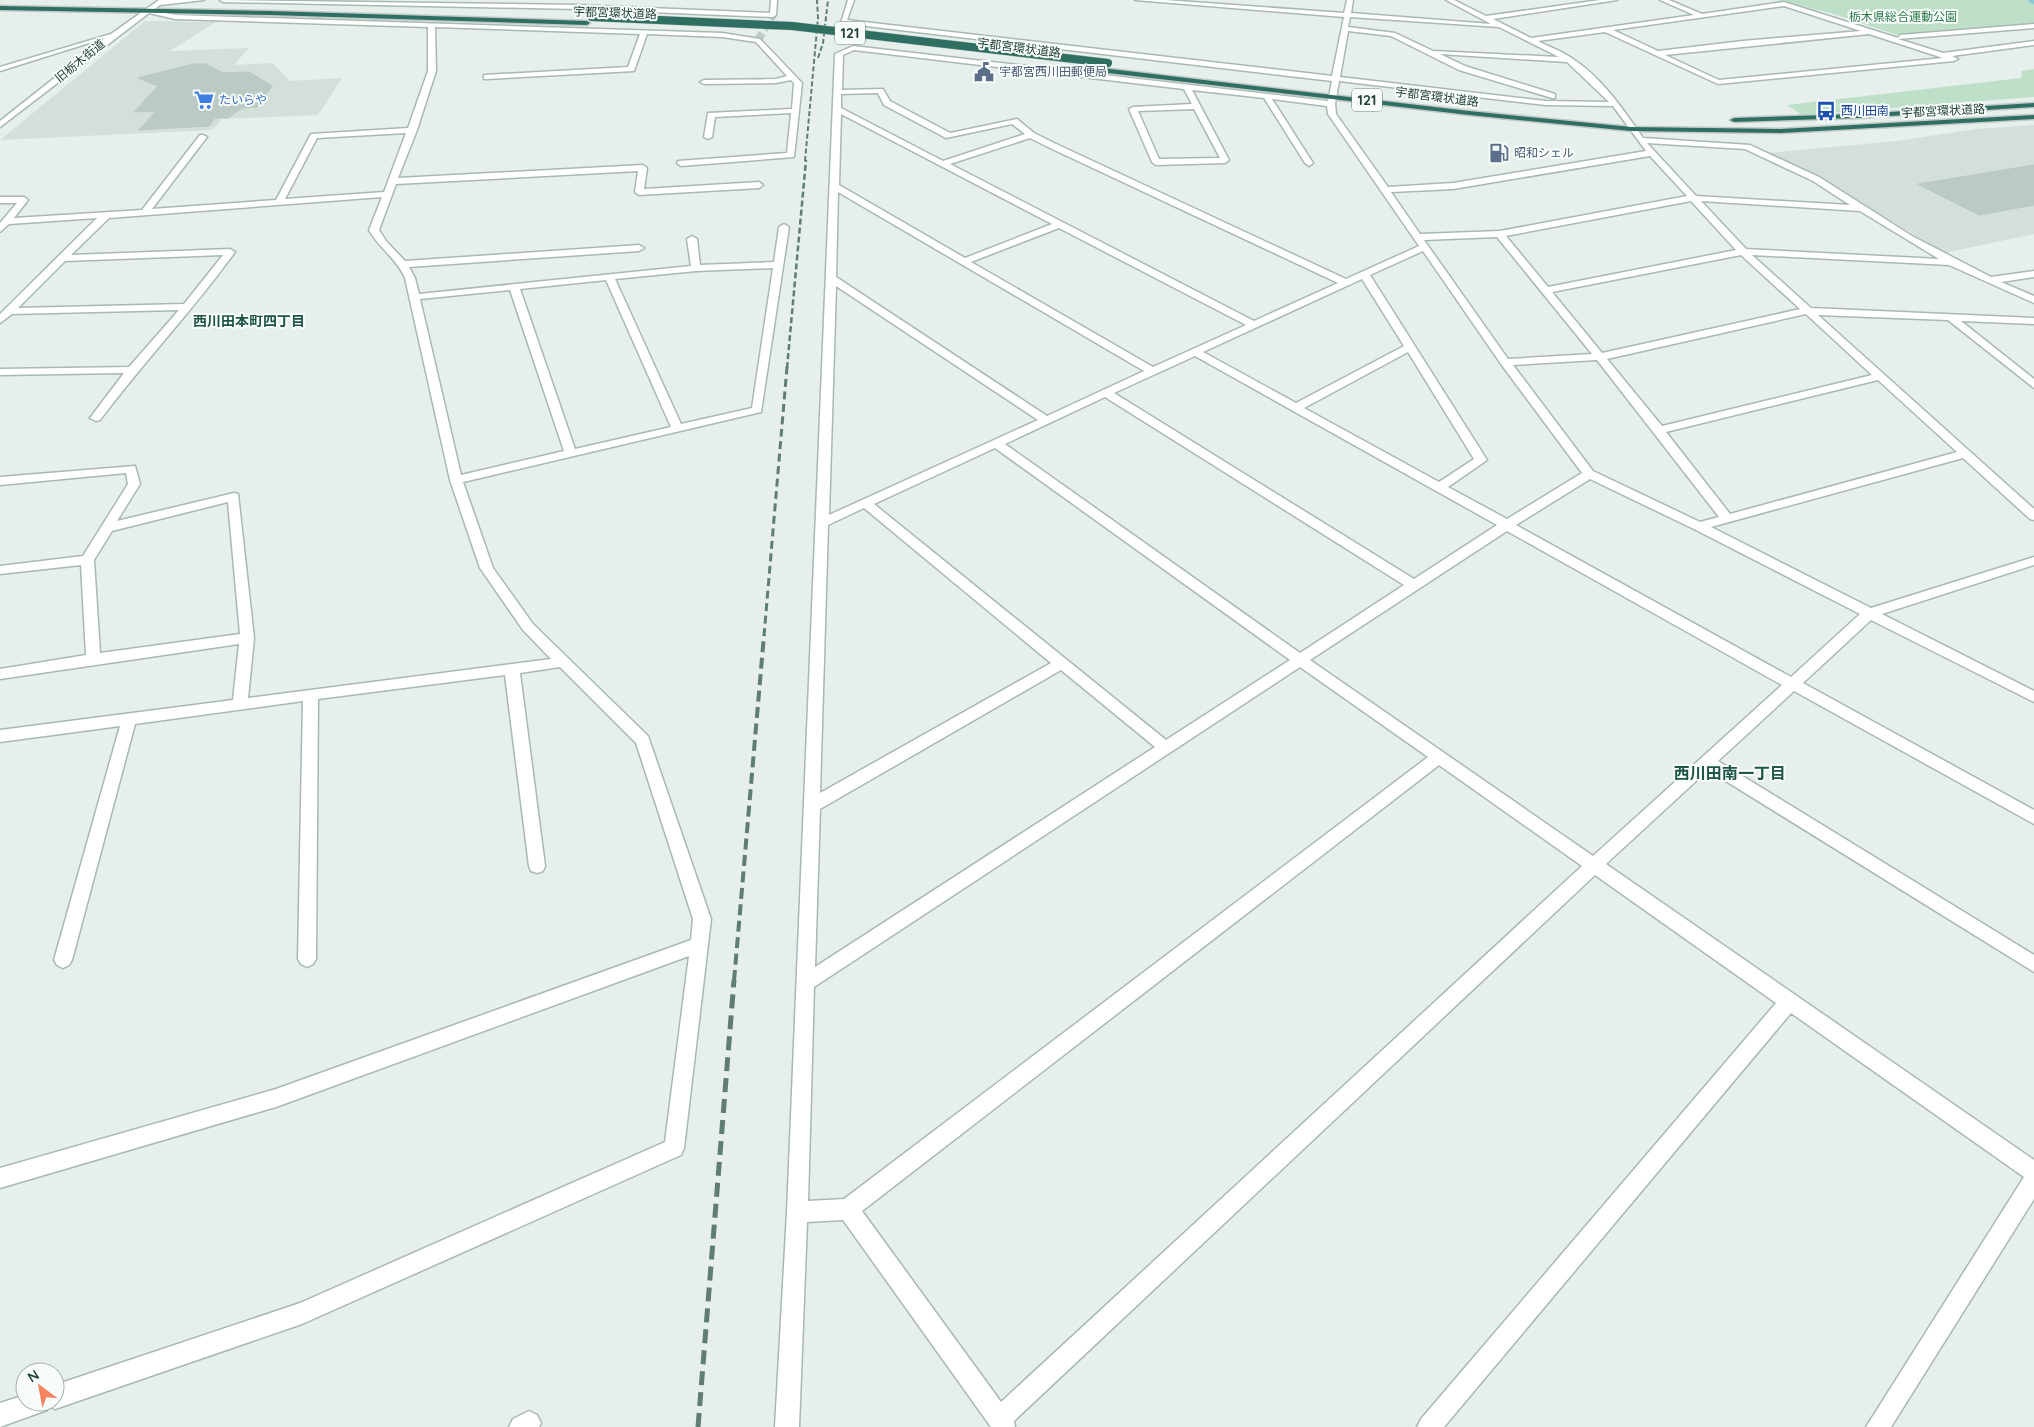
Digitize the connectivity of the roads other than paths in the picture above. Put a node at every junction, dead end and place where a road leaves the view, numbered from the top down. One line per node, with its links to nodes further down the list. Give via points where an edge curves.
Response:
1 (201, 0): 12 (street)
2 (223, 0): 13 (street)
3 (774, 0): 13 (street, via 773,15)
4 (851, 0): 38 (street, via 843,22)
5 (1138, 0): 10 (street)
6 (1350, 0): 16 (street)
7 (1449, 0): 18 (street)
8 (1614, 0): 18 (street)
9 (1663, 0): 17 (street)
10 (1169, 1): 16 (street)
11 (103, 2): 12 (highway, 宇都宮環状道路 / 121)
12 (161, 2): 15 (street, 旧栃木街道); 19 (highway, 宇都宮環状道路 / 121)
13 (427, 2)
14 (0, 8): 15 (highway, 宇都宮環状道路 / 121)
15 (148, 11): 19 (highway, 宇都宮環状道路 / 121); 20 (street, via 175,17); 25 (street, 旧栃木街道)
16 (1348, 15): 22 (street); 23 (street)
17 (1702, 16): 24 (street); 27 (street, via 1784,4 1823,14)
18 (1484, 18): 22 (street)
19 (589, 20): 42 (highway, 宇都宮環状道路 / 121, via 750,29 1105,66)
20 (431, 24): 26 (street); 55 (street, via 432,71)
21 (2034, 26): 28 (street)
22 (1504, 27): 29 (street)
23 (1346, 29): 31 (street, via 1393,34); 38 (street)
24 (1607, 30): 29 (street); 32 (street)
25 (117, 32): 35 (street); 53 (street, 旧栃木街道)
26 (644, 32): 36 (street, via 631,69); 37 (street, via 758,40)
27 (1870, 32): 28 (street); 32 (street)
28 (1893, 38): 33 (street)
29 (1532, 40): 34 (street)
30 (2034, 44): 33 (street)
31 (1429, 51): 34 (street); 44 (street, via 1462,68)
32 (1660, 53): 33 (street, via 1718,82 1954,59)
33 (1944, 55)
34 (1570, 60): 45 (street)
35 (0, 69)
36 (487, 77)
37 (792, 77): 39 (street, via 776,81); 49 (street, via 798,83)
38 (1337, 79): 42 (street); 44 (street)
39 (704, 82)
40 (1187, 88): 41 (street, via 853,48 838,54); 43 (street); 47 (street)
41 (837, 92): 48 (street); 56 (street, via 880,91 888,103 949,136 1014,121)
42 (1333, 96): 43 (street); 50 (highway, 宇都宮環状道路 / 121); 54 (highway, 宇都宮環状道路 / 121); 67 (street, via 1332,114)
43 (1267, 97): 63 (street)
44 (1571, 103): 45 (street)
45 (1615, 104): 54 (street)
46 (2034, 105): 52 (highway, 宇都宮環状道路, via 1830,118)
47 (1198, 106): 47 (street, via 1225,160 1156,162 1133,108)
48 (837, 109): 62 (street); 66 (street)
49 (794, 111): 58 (street, via 711,115); 61 (street, via 791,155)
50 (1598, 117)
51 (2034, 117): 54 (highway, 宇都宮環状道路 / 121, via 1781,131)
52 (1727, 120)
53 (0, 125)
54 (1631, 129): 59 (street)
55 (413, 130): 64 (street); 71 (street, via 314,136)
56 (1031, 135): 62 (street); 95 (street)
57 (203, 137): 73 (street)
58 (708, 137)
59 (1640, 140): 60 (street); 72 (street, via 1747,147 1816,179)
60 (1651, 153): 67 (street, via 1453,186); 69 (street)
61 (681, 163)
62 (945, 163): 76 (street)
63 (1309, 163)
64 (394, 181): 65 (street, via 643,168 639,192); 68 (street)
65 (759, 185)
66 (833, 185): 85 (street); 93 (street)
67 (1386, 190): 81 (street)
68 (389, 194): 71 (street); 87 (street, via 374,230 379,240)
69 (1692, 198): 72 (street); 79 (street); 83 (street)
70 (0, 200): 75 (street, via 24,200)
71 (280, 202): 73 (street)
72 (1862, 208): 86 (street)
73 (145, 212): 74 (street)
74 (106, 215): 75 (street); 84 (street)
75 (8, 221): 78 (street)
76 (1061, 224): 85 (street); 106 (street)
77 (784, 227): 88 (street)
78 (0, 229)
79 (1500, 234): 81 (street); 97 (street)
80 (692, 239): 89 (street)
81 (1421, 242): 90 (street); 110 (street)
82 (639, 248): 87 (street)
83 (1743, 252): 86 (street); 97 (street); 102 (street)
84 (62, 258): 100 (street, via 230,252); 101 (street)
85 (964, 261): 113 (street)
86 (1952, 262): 94 (street)
87 (405, 264): 98 (street)
88 (778, 265): 89 (street); 120 (street, via 757,410)
89 (696, 268): 92 (street)
90 (1364, 274): 95 (street); 107 (street)
91 (2034, 274): 94 (street)
92 (609, 277): 96 (street); 120 (street)
93 (830, 278): 119 (street); 132 (street)
94 (1991, 280): 99 (street)
95 (1346, 283): 106 (street)
96 (514, 287): 98 (street); 123 (street)
97 (1546, 290): 109 (street)
98 (414, 297): 126 (street)
99 (2034, 300)
100 (187, 307): 101 (street); 111 (street)
101 (10, 311): 104 (street)
102 (1807, 311): 103 (street); 109 (street); 114 (street)
103 (1950, 317): 105 (street); 115 (street)
104 (0, 320)
105 (2034, 321)
106 (1254, 325): 108 (street)
107 (1410, 347): 117 (street); 128 (street, via 1482,460)
108 (1195, 352): 113 (street); 117 (street)
109 (1600, 357): 110 (street); 121 (street)
110 (1505, 362): 125 (street)
111 (132, 370): 112 (street); 118 (street)
112 (0, 372)
113 (1153, 372): 116 (street)
114 (1880, 376): 121 (street); 124 (street)
115 (2034, 385)
116 (1106, 393): 119 (street); 139 (street)
117 (1296, 408): 128 (street)
118 (96, 418)
119 (1046, 420): 122 (street)
120 (677, 427): 123 (street)
121 (1659, 430): 131 (street)
122 (996, 443): 129 (street); 143 (street)
123 (571, 453): 126 (street)
124 (1965, 454): 130 (street); 131 (street)
125 (1589, 474): 133 (street); 134 (street)
126 (456, 480): 144 (street, via 487,568 528,627)
127 (0, 481): 135 (street, via 131,469 134,484)
128 (1438, 488): 133 (street)
129 (865, 503): 132 (street); 145 (street)
130 (2034, 516)
131 (1728, 519): 134 (street)
132 (822, 523): 157 (street)
133 (1505, 526): 139 (street); 148 (street)
134 (1699, 526): 140 (street)
135 (106, 528): 136 (street); 141 (street, via 234,497)
136 (87, 560): 138 (street); 142 (street)
137 (2034, 561): 140 (street)
138 (0, 570)
139 (1415, 586): 143 (street)
140 (1870, 613): 148 (street); 150 (street)
141 (247, 638): 142 (street); 151 (street)
142 (92, 659): 147 (street)
143 (1300, 660): 154 (street); 155 (street)
144 (563, 662): 146 (street); 161 (street, via 643,740 702,920)
145 (1062, 663): 154 (street); 157 (street)
146 (512, 668): 149 (street); 160 (street)
147 (0, 674)
148 (1793, 685): 156 (street); 158 (street)
149 (311, 695): 151 (street); 162 (street)
150 (2034, 697)
151 (240, 705): 152 (street)
152 (129, 719): 153 (street); 163 (street)
153 (0, 736)
154 (1167, 749): 165 (street)
155 (1439, 757): 159 (street); 170 (street)
156 (1708, 763): 159 (street); 164 (street)
157 (811, 806): 165 (street)
158 (2034, 818)
159 (1594, 865): 166 (street); 175 (street)
160 (537, 866)
161 (698, 945): 168 (street, via 276,1098); 172 (street, via 674,1148 302,1313)
162 (307, 959)
163 (63, 960)
164 (2034, 964)
165 (804, 984): 171 (street)
166 (1789, 1001): 167 (street); 177 (street)
167 (2034, 1172)
168 (0, 1178)
169 (2034, 1180): 178 (street)
170 (848, 1209): 171 (street); 175 (street)
171 (797, 1212): 176 (street)
172 (65, 1394)
173 (15, 1410): 174 (street)
174 (0, 1415)
175 (1002, 1423)
176 (787, 1427)
177 (1429, 1427)
178 (1878, 1427)

